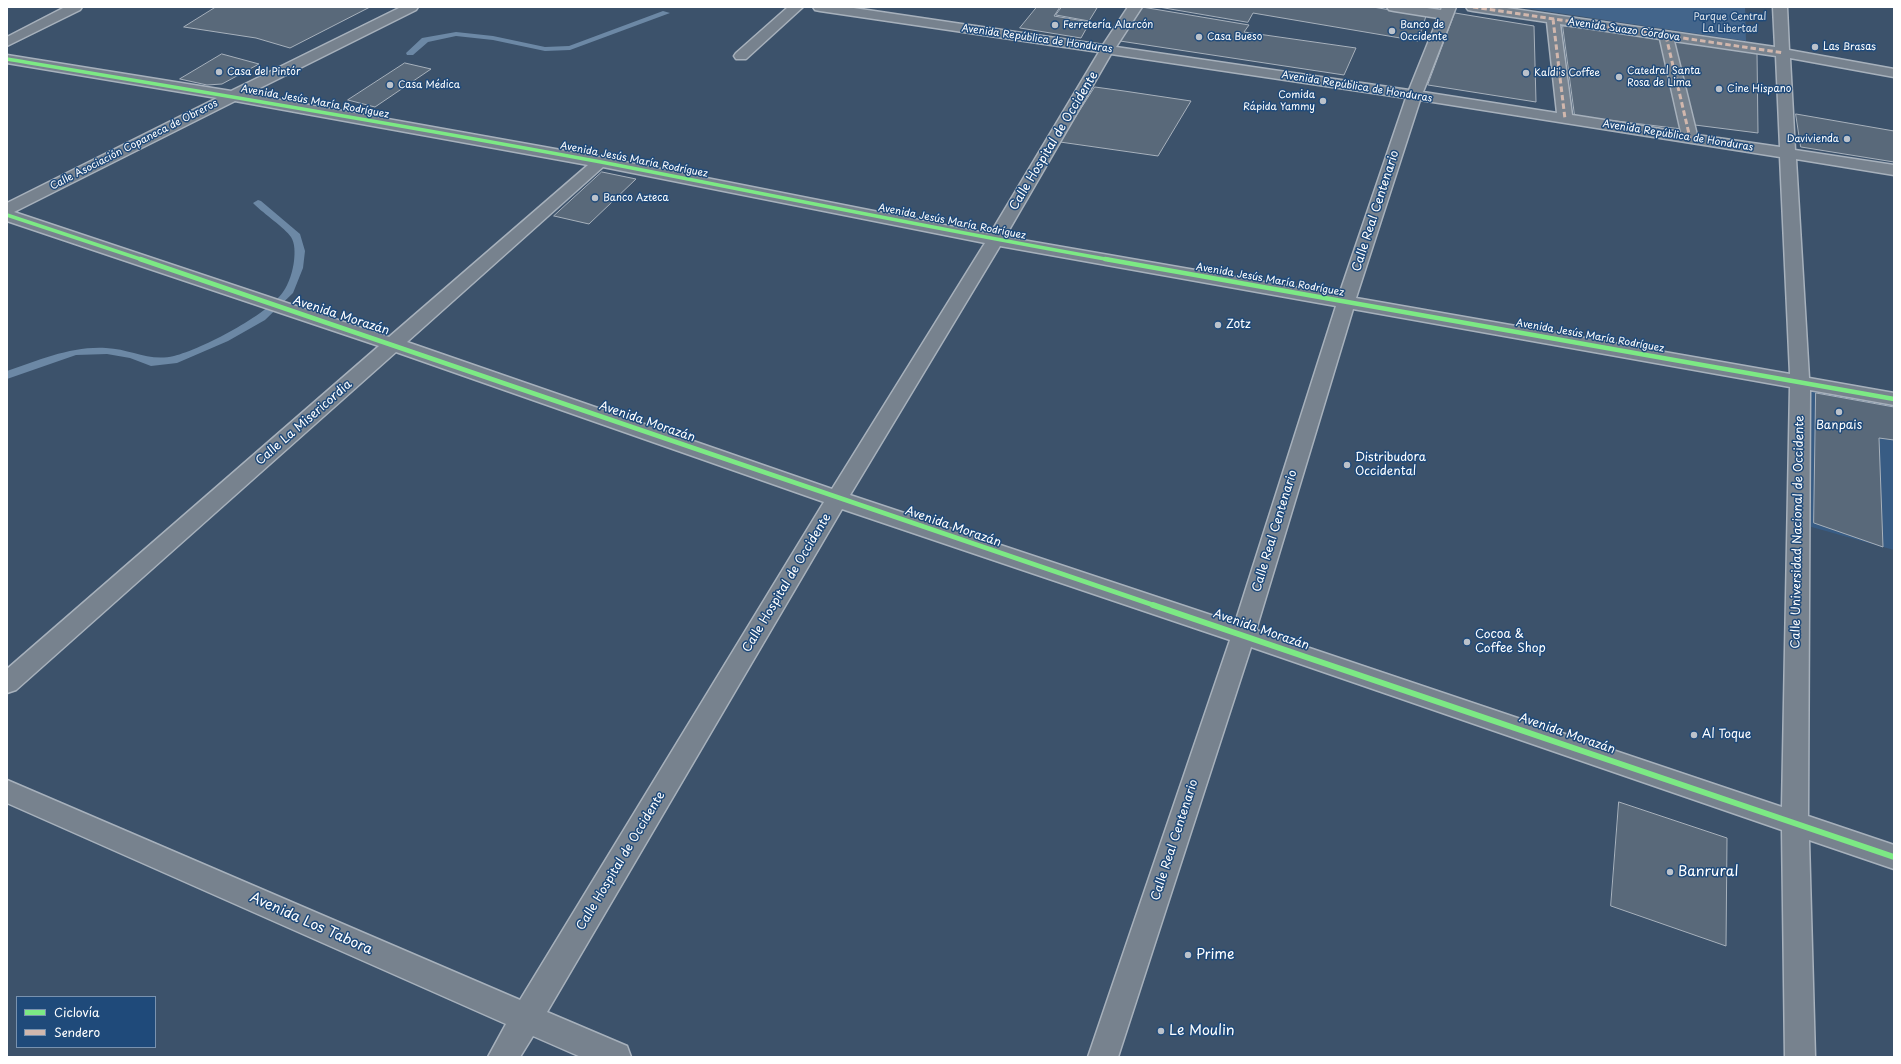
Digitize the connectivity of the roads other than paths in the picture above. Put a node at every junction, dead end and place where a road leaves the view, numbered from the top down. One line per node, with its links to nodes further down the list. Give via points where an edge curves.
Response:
1 (75, 7): 12 (street)
2 (411, 7): 18 (street, Calle Asociación Copaneca de Obreros)
3 (796, 7): 15 (street)
4 (820, 7): 13 (street, Avenida República de Honduras)
5 (1135, 7): 13 (street, Calle Hospital de Occidente)
6 (1394, 7): 9 (street)
7 (1473, 7): 10 (street, Avenida Suazo Córdova)
8 (1780, 7): 14 (street, Calle Universidad Nacional de Occidente)
9 (1447, 11): 19 (street, Calle Real Centenario)
10 (1553, 19): 11 (street, Avenida Suazo Córdova); 20 (street)
11 (1666, 36): 14 (street, Avenida Suazo Córdova); 21 (street)
12 (7, 42)
13 (1107, 50): 19 (street, Avenida República de Honduras); 27 (street, Calle Hospital de Occidente)
14 (1784, 54): 17 (street, Avenida Suazo Córdova); 22 (street, Calle Universidad Nacional de Occidente)
15 (741, 56)
16 (7, 59): 18 (street, Avenida Jesús María Rodríguez)
17 (1894, 73)
18 (232, 96): 23 (street, Avenida Jesús María Rodríguez); 25 (street, Calle Asociación Copaneca de Obreros)
19 (1414, 96): 20 (street, Avenida República de Honduras); 28 (street, Calle Real Centenario)
20 (1565, 119): 21 (street, Avenida República de Honduras)
21 (1690, 138): 22 (street, Avenida República de Honduras)
22 (1788, 154): 24 (street, Avenida República de Honduras); 30 (street, Calle Universidad Nacional de Occidente)
23 (600, 162): 27 (street, Avenida Jesús María Rodríguez); 29 (street, Calle La Misericordia)
24 (1894, 170)
25 (7, 209)
26 (7, 215): 29 (street, Avenida Morazán)
27 (995, 240): 28 (street, Avenida Jesús María Rodríguez); 32 (street, Calle Hospital de Occidente)
28 (1346, 302): 30 (street, Avenida Jesús María Rodríguez); 33 (street, Calle Real Centenario)
29 (393, 344): 32 (street, Avenida Morazán); 34 (street, Calle La Misericordia)
30 (1800, 382): 31 (street, Avenida Jesús María Rodríguez); 36 (street, Calle Universidad Nacional de Occidente)
31 (1894, 399)
32 (837, 499): 33 (street, Avenida Morazán); 38 (street, Calle Hospital de Occidente)
33 (1243, 634): 36 (street, Avenida Morazán); 41 (street, Calle Real Centenario)
34 (7, 683)
35 (7, 791): 38 (street, Avenida Los Tabora)
36 (1795, 822): 37 (street, Avenida Morazán); 42 (street, Calle Universidad Nacional de Occidente)
37 (1894, 857)
38 (528, 1018): 39 (street, Calle Hospital de Occidente); 40 (street, Avenida Los Tabora)
39 (503, 1057)
40 (616, 1057)
41 (1103, 1057)
42 (1800, 1057)

